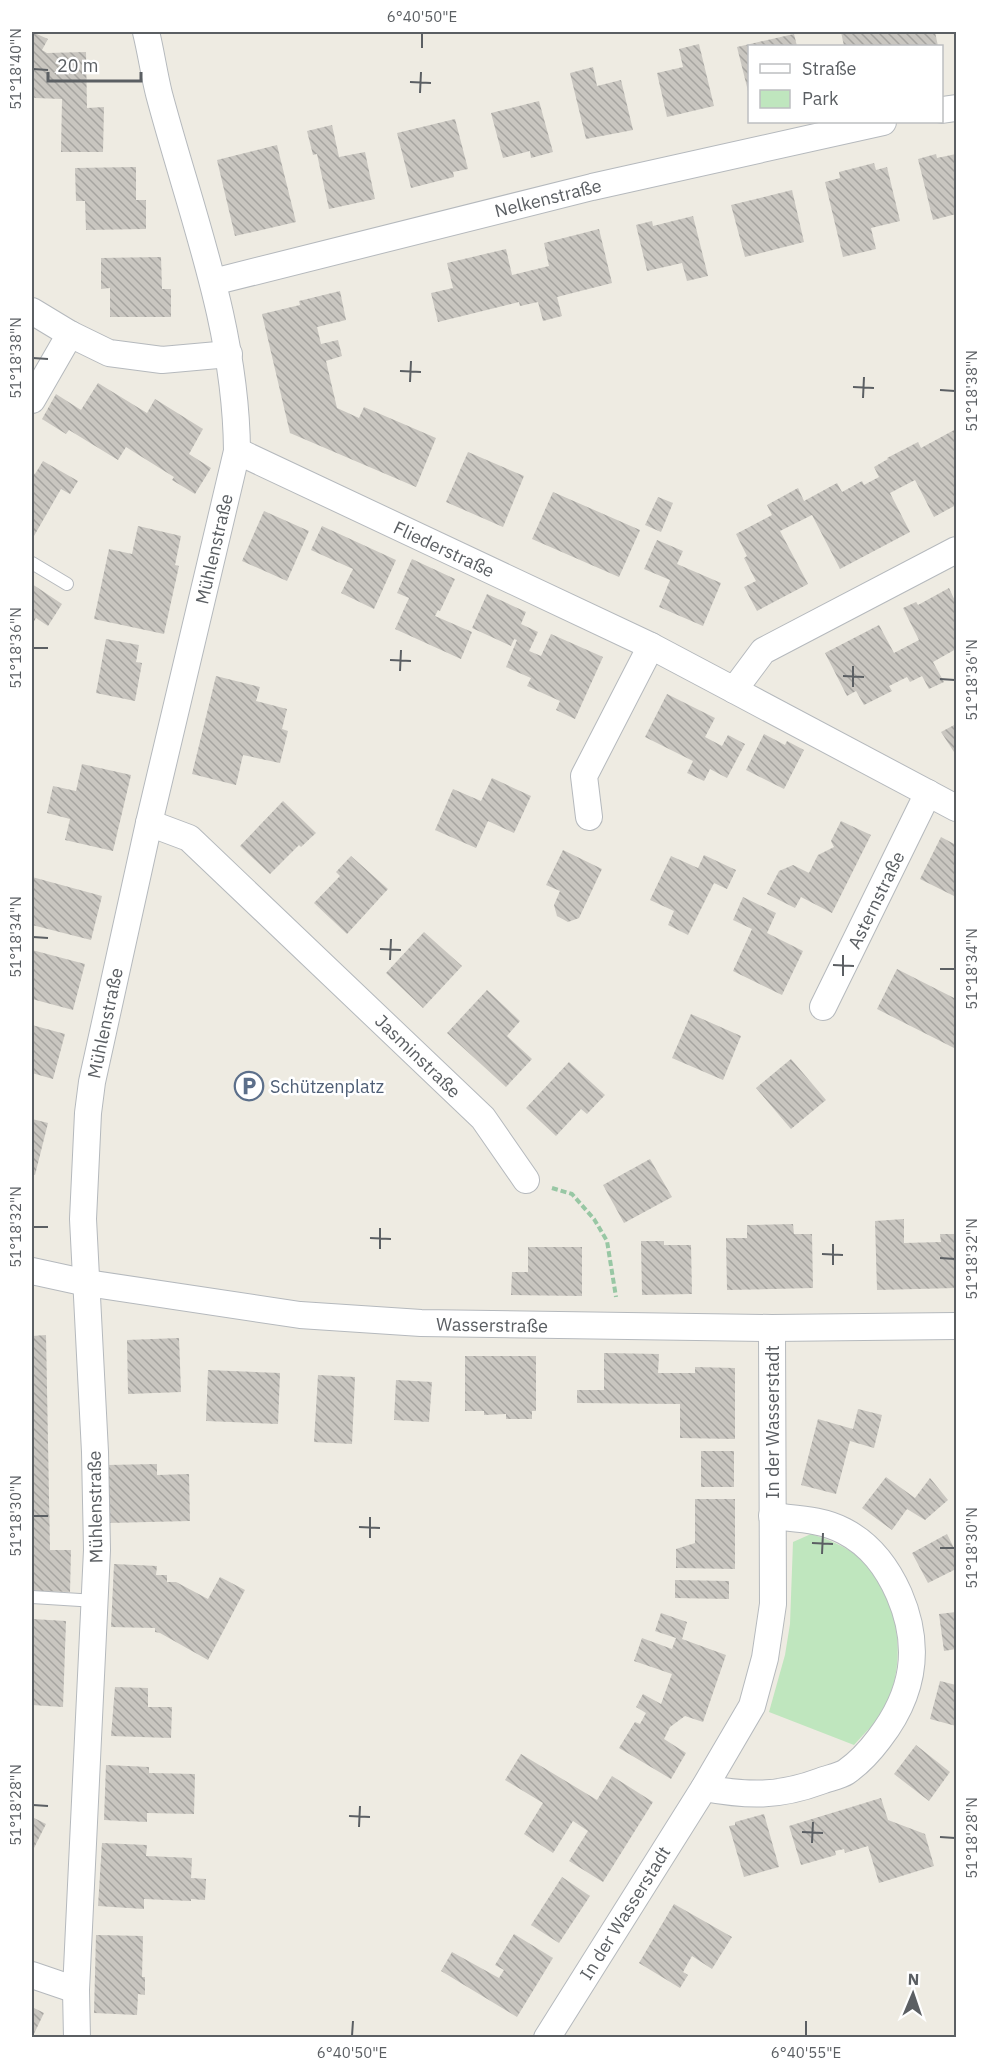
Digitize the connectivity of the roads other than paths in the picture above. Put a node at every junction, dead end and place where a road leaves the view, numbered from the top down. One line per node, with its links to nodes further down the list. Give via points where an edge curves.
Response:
1 (146, 32): 3 (street, Mühlenstraße, via 159,93)
2 (880, 123): 3 (street, Nelkenstraße, via 592,187)
3 (213, 282): 6 (street, Mühlenstraße)
4 (32, 311): 5 (street)
5 (70, 334): 6 (street, via 110,352 162,360); 7 (street)
6 (229, 354): 8 (street, Mühlenstraße, via 237,410)
7 (32, 400)
8 (237, 451): 12 (street, Fliederstraße); 17 (street, Mühlenstraße)
9 (957, 550): 13 (street, via 763,651)
10 (32, 563): 11 (lane)
11 (67, 584)
12 (651, 646): 13 (street, Fliederstraße); 16 (street, via 584,776)
13 (734, 690): 14 (street)
14 (928, 793): 15 (street); 18 (street, Asternstraße)
15 (957, 808)
16 (588, 817)
17 (149, 823): 19 (street, Jasminstraße, via 189,838 483,1118); 21 (street, Mühlenstraße, via 92,1082 83,1220)
18 (823, 1007)
19 (526, 1180)
20 (32, 1271): 21 (street, Wasserstraße)
21 (87, 1283): 23 (street, Wasserstraße, via 300,1315 421,1323); 26 (street, Mühlenstraße, via 95,1452)
22 (957, 1326): 23 (street, Wasserstraße)
23 (772, 1328): 24 (street, In der Wasserstadt)
24 (772, 1516): 27 (street, In der Wasserstadt, via 773,1605 765,1658 752,1706); 27 (street, In der Wasserstadt, via 820,1522 843,1530 873,1551 891,1575 908,1615 913,1650 909,1685 894,1720 845,1773 801,1788 762,1794)
25 (32, 1597): 26 (lane)
26 (96, 1601): 29 (street, Mühlenstraße)
27 (704, 1788): 31 (street, In der Wasserstadt)
28 (32, 1975): 29 (street)
29 (76, 1990): 30 (street, Mühlenstraße)
30 (77, 2037)
31 (547, 2037)

